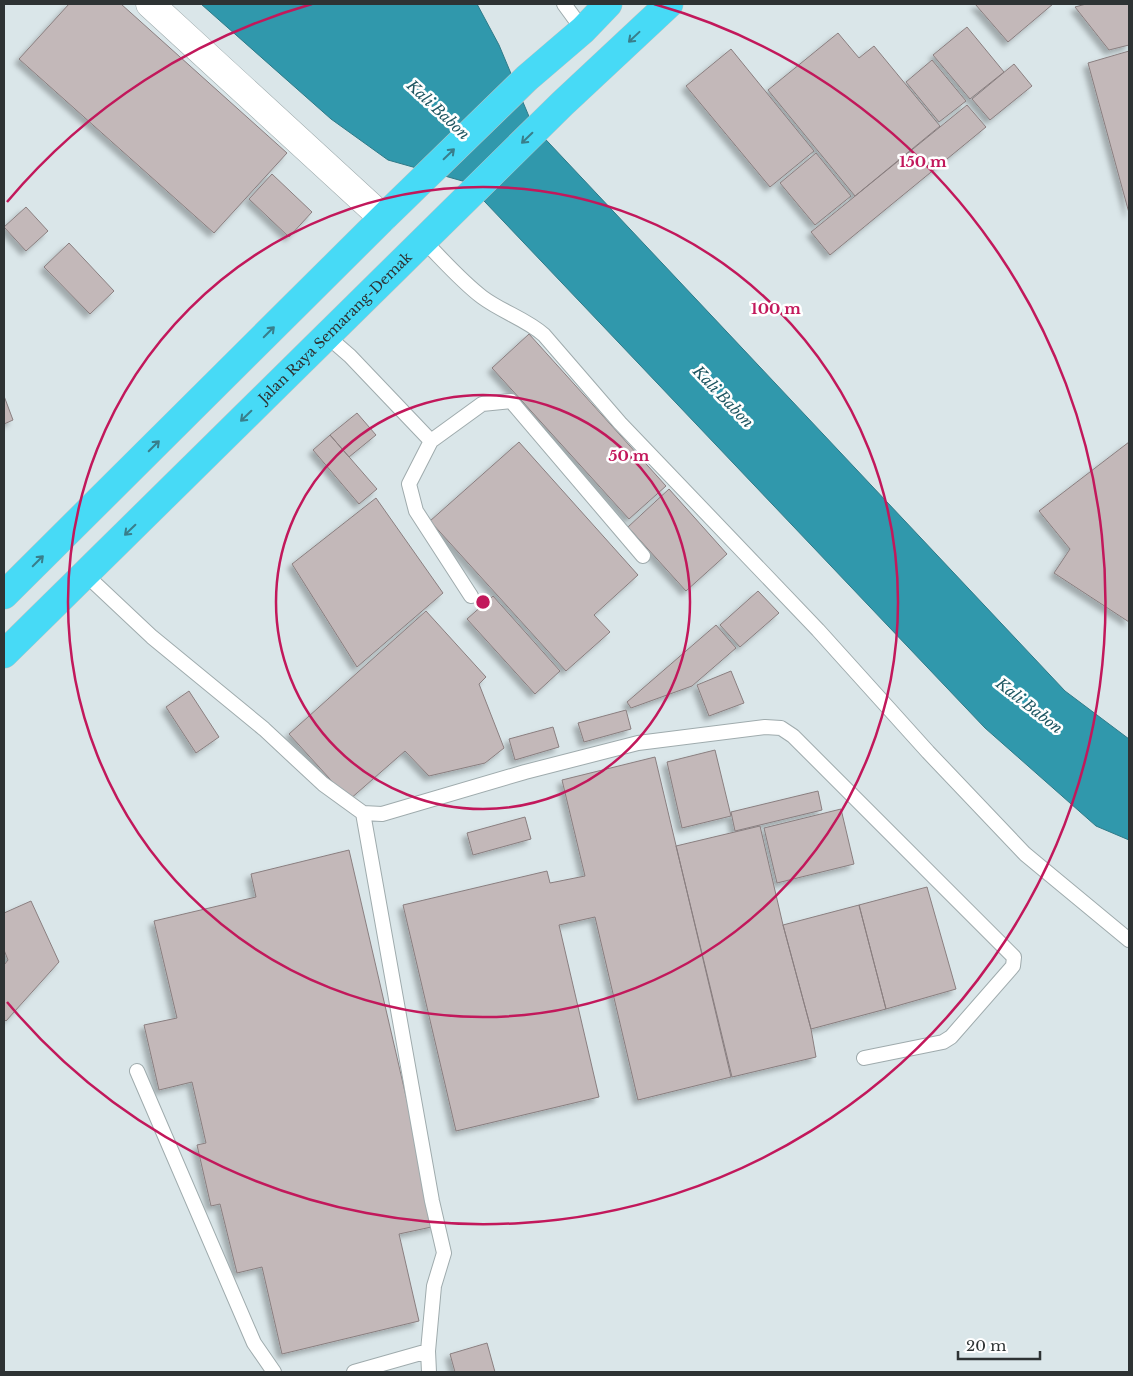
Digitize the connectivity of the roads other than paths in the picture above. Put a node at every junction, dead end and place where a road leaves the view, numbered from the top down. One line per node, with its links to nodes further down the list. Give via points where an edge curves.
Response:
1 (150, 4): 6 (street)
2 (564, 4): 5 (lane)
3 (608, 4): 5 (highway)
4 (669, 4): 7 (highway, Jalan Raya Semarang-Demak, one-way to 7, via 562,104)
5 (583, 30): 6 (highway, one-way to 5, via 527,78)
6 (383, 218): 12 (highway, one-way to 6)
7 (424, 241): 8 (highway, Jalan Raya Semarang-Demak); 16 (lane, via 482,297 544,335 620,424 818,630 1025,854)
8 (327, 336): 9 (lane); 11 (highway, Jalan Raya Semarang-Demak, one-way to 11)
9 (432, 441): 10 (lane, via 482,404 511,401); 13 (lane, via 410,484 416,511)
10 (643, 556)
11 (85, 574): 14 (highway, Jalan Raya Semarang-Demak); 15 (lane, via 152,637 264,729 323,784)
12 (4, 595)
13 (471, 596)
14 (4, 654)
15 (363, 813): 17 (lane, via 382,814 524,772 638,743 765,727 781,728 793,736 1014,957 1013,966 951,1037 943,1042); 19 (lane, via 444,1253 434,1286)
16 (1129, 940)
17 (864, 1058)
18 (137, 1071): 20 (lane, via 254,1343)
19 (428, 1351): 21 (lane); 22 (lane)
20 (274, 1372)
21 (354, 1372)
22 (429, 1372)

